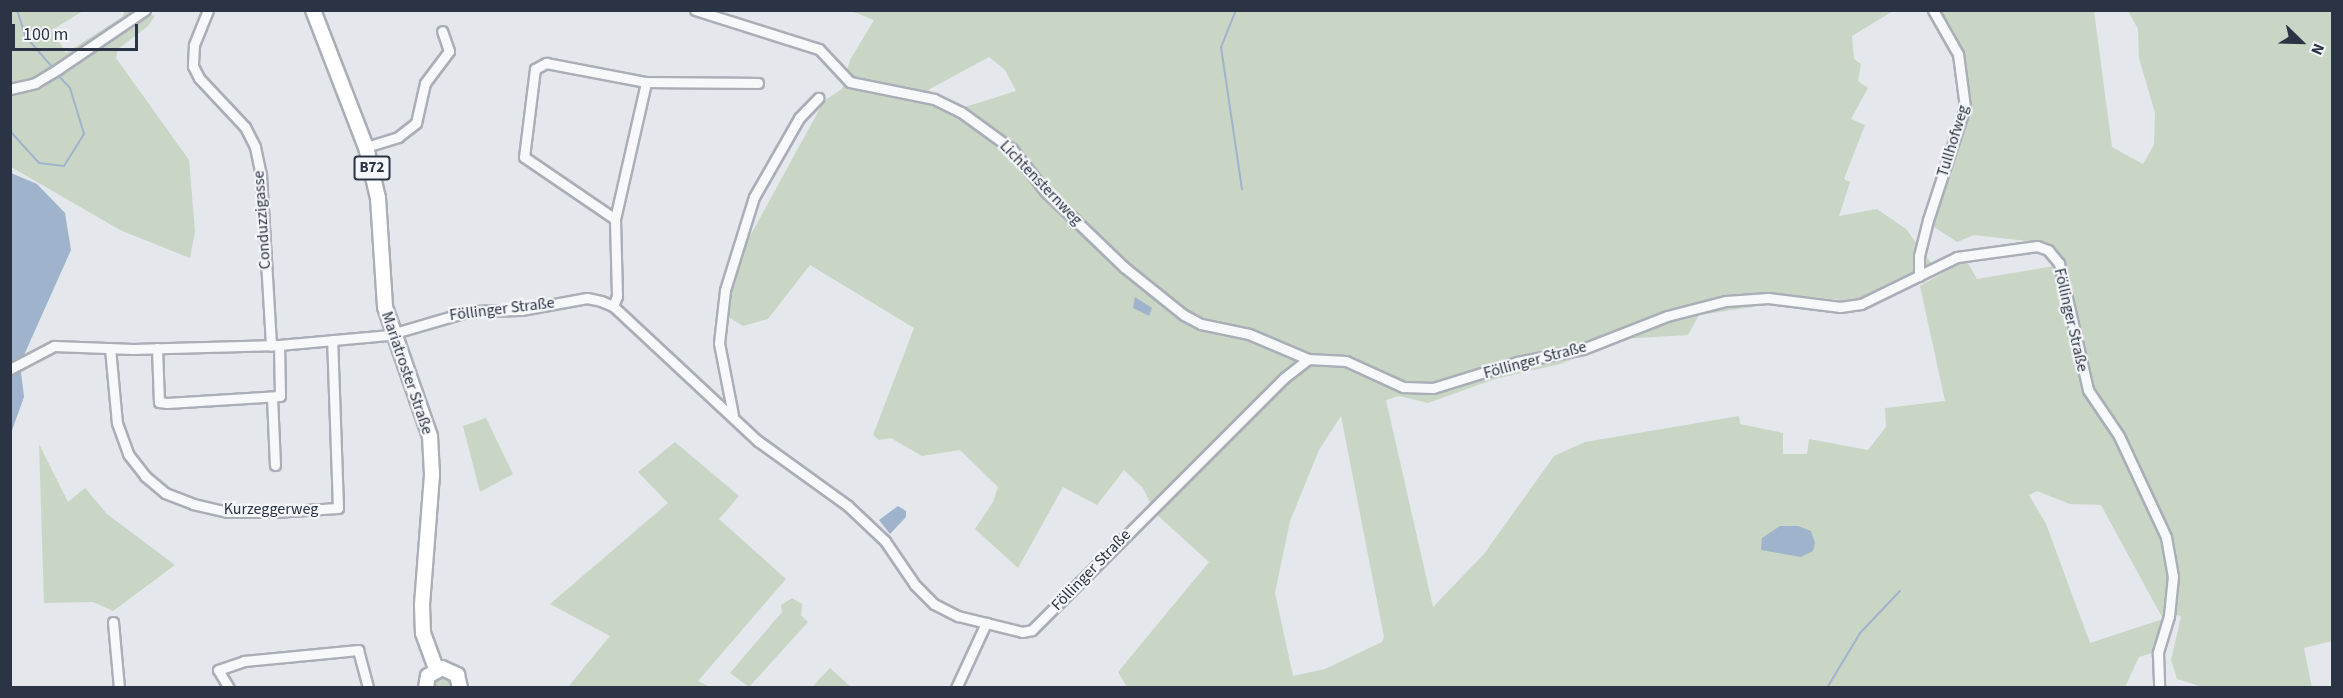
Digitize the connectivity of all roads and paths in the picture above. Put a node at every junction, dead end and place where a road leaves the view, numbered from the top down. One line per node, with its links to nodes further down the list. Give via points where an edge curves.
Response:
1 (145, 10): 9 (street, via 55,71)
2 (208, 10): 17 (street, Conduzzigasse, via 194,45 193,66 199,78 245,127 255,147 261,176)
3 (313, 10): 11 (main road, Mariatroster Straße / B72)
4 (695, 10): 20 (street, Lichtensternweg, via 819,49 850,82 927,97 961,112 1012,149 1045,191 1124,267 1184,315 1202,324 1249,334)
5 (1933, 10): 13 (street, Tullhofweg, via 1958,54 1966,96 1918,256)
6 (442, 31): 11 (street, via 449,51 425,83 416,123 398,137)
7 (646, 82): 8 (street); 12 (street); 12 (street, via 546,63 534,69 524,157)
8 (758, 83)
9 (10, 89)
10 (819, 98): 23 (street, via 799,118 754,197 724,290 719,343)
11 (366, 147): 15 (main road, Mariatroster Straße / B72, via 378,198 382,285)
12 (615, 219): 14 (street, via 617,296)
13 (1920, 276): 20 (street, Föllinger Straße, via 1883,296 1840,307 1768,298 1726,301 1667,316 1582,349 1517,362 1433,388 1403,387 1346,360); 28 (street, Föllinger Straße, via 1957,257 2025,246 2048,250 2059,263 2088,390 2119,436 2170,549 2171,597 2158,653)
14 (613, 306): 15 (street, Föllinger Straße, via 587,298 521,310 470,311); 23 (street, Föllinger Straße)
15 (392, 334): 16 (street); 27 (main road, Mariatroster Straße / B72, via 426,421 432,451 422,605 423,633)
16 (332, 340): 17 (street); 18 (street, Kurzeggerweg, via 339,508 274,512 228,512 193,504 165,493 145,476 128,454 117,423)
17 (275, 346): 19 (street); 22 (street, via 280,396)
18 (110, 348): 19 (street); 21 (street, via 54,346)
19 (157, 348): 22 (street, via 159,402)
20 (1308, 359): 26 (street, Föllinger Straße, via 1284,378 1032,630 1022,632)
21 (10, 369)
22 (272, 397): 24 (street)
23 (733, 415): 26 (street, Föllinger Straße, via 758,441 863,520 885,541 915,585 934,604 958,616)
24 (274, 465)
25 (113, 622): 29 (street)
26 (986, 623): 34 (street)
27 (436, 669): 32 (main road, via 428,676); 33 (main road, via 453,671)
28 (2160, 686)
29 (119, 687)
30 (229, 687): 31 (street, via 218,670 244,661 358,650)
31 (368, 687)
32 (426, 687)
33 (460, 687)
34 (956, 687)

